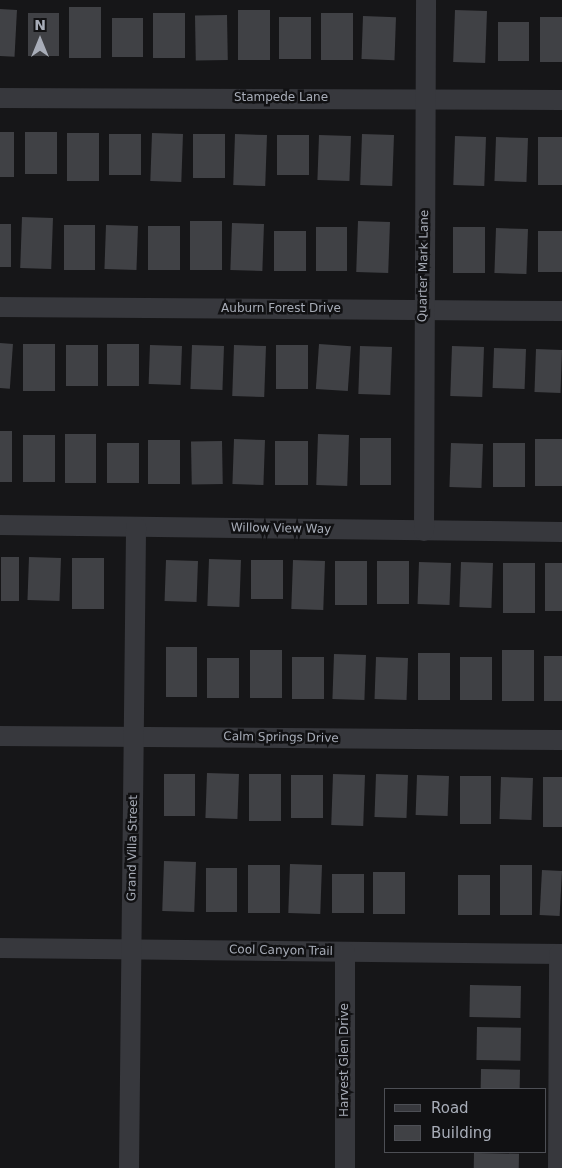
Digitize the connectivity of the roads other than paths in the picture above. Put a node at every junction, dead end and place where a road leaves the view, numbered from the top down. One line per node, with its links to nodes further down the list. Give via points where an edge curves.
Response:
1 (426, 0): 3 (street, Quarter Mark Lane)
2 (0, 98): 3 (street, Stampede Lane)
3 (424, 99): 4 (street, Stampede Lane); 6 (street, Quarter Mark Lane)
4 (562, 100)
5 (0, 307): 6 (street, Auburn Forest Drive)
6 (423, 310): 7 (street, Auburn Forest Drive); 10 (street, Quarter Mark Lane)
7 (562, 311)
8 (0, 525): 9 (street, Willow View Way)
9 (136, 527): 10 (street, Willow View Way); 13 (street, Grand Villa Street)
10 (424, 531): 11 (street, Willow View Way)
11 (562, 532)
12 (0, 736): 13 (street, Calm Springs Drive)
13 (134, 736): 14 (street, Calm Springs Drive); 16 (street, Grand Villa Street)
14 (562, 740)
15 (0, 948): 16 (street, Cool Canyon Trail)
16 (132, 949): 17 (street, Cool Canyon Trail); 19 (street, Grand Villa Street)
17 (345, 952): 18 (street, Cool Canyon Trail); 20 (street, Harvest Glen Drive)
18 (561, 954): 21 (street)
19 (129, 1168)
20 (345, 1168)
21 (558, 1168)

